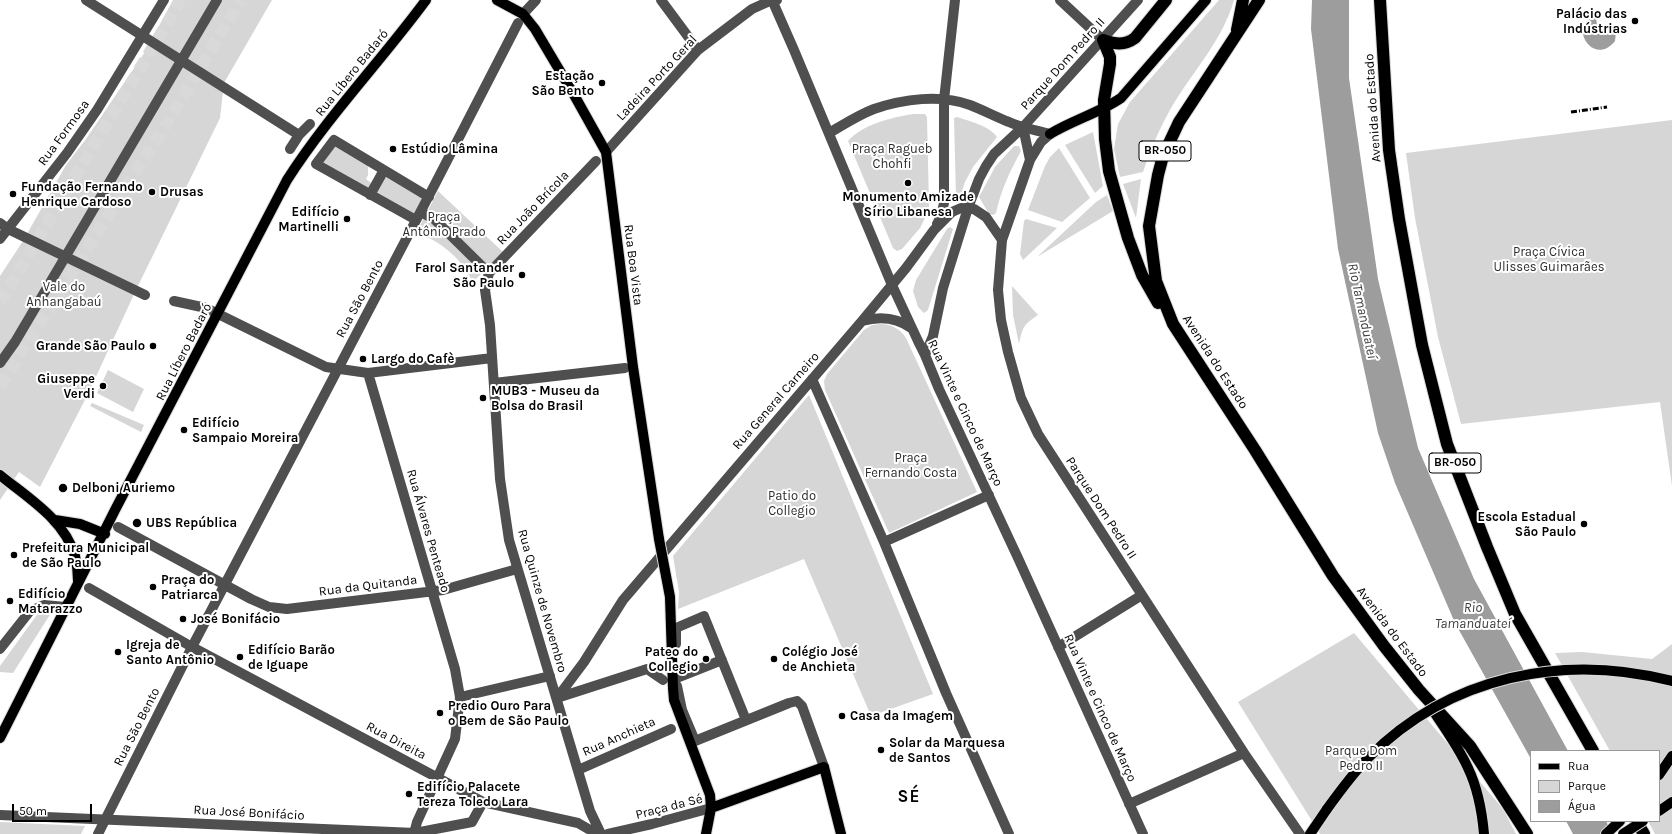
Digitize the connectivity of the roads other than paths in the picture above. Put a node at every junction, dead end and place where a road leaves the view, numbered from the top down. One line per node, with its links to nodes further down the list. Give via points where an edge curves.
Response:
1 (86, 0): 20 (street)
2 (164, 0): 20 (street, Rua Formosa)
3 (217, 0): 24 (street)
4 (426, 0): 50 (main road, Rua Líbero Badaró, via 320,131 287,180)
5 (497, 0): 18 (main road)
6 (536, 0): 18 (street)
7 (661, 0): 23 (street)
8 (772, 0): 9 (street); 23 (street, Ladeira Porto Geral, via 752,9); 29 (street, Rua Vinte e Cinco de Março)
9 (776, 0)
10 (956, 0): 25 (street)
11 (1060, 0): 22 (street)
12 (1138, 0): 22 (street, Parque Dom Pedro II)
13 (1166, 0): 22 (highway, via 1135,38 1122,44)
14 (1206, 0): 26 (main road, via 1121,98)
15 (1243, 0): 21 (highway)
16 (1259, 0): 21 (highway, Avenida do Estado / BR-050)
17 (1380, 0): 89 (highway, Avenida do Estado / BR-050, via 1389,150 1399,219 1422,345 1447,444 1515,614)
18 (523, 14): 33 (main road, Rua Boa Vista, via 550,52)
19 (518, 23): 38 (street, Rua São Bento)
20 (142, 36): 24 (street); 41 (street, Rua Formosa, via 76,141)
21 (1235, 39): 52 (highway, Avenida do Estado / BR-050, via 1179,122 1163,156 1158,175 1149,226 1156,281)
22 (1103, 40): 26 (highway, via 1110,57 1105,91); 28 (street, Parque Dom Pedro II)
23 (698, 50): 33 (street, Ladeira Porto Geral)
24 (181, 60): 31 (street); 45 (street)
25 (944, 100): 28 (street, via 969,105); 29 (street, via 910,100 874,109); 42 (street, via 944,203)
26 (1106, 108): 30 (main road); 52 (highway, via 1105,139 1109,171 1128,238 1154,298)
27 (310, 124): 31 (street)
28 (1023, 127): 30 (street); 34 (street, Parque Dom Pedro II); 39 (street, Parque Dom Pedro II, via 994,154 979,179)
29 (829, 133): 47 (street, Rua Vinte e Cinco de Março)
30 (1050, 134): 34 (street, Parque Dom Pedro II, via 1041,142)
31 (299, 135): 32 (street)
32 (290, 149)
33 (606, 152): 99 (main road, Rua Boa Vista, bridge, via 633,367 670,597 672,688 674,700 709,794)
34 (1030, 160): 44 (street, Parque Dom Pedro II)
35 (596, 161): 46 (street, Rua João Brícola)
36 (384, 170): 37 (street); 37 (street, via 334,140 316,164); 38 (street)
37 (370, 195): 40 (street)
38 (429, 197): 40 (street, Rua São Bento)
39 (968, 208): 42 (street, Rua General Carneiro, via 952,212); 44 (street, via 980,212); 54 (street, via 943,288 933,336)
40 (418, 216): 46 (street, via 434,219); 57 (street, Rua São Bento)
41 (4, 226): 43 (street, Rua Formosa); 45 (street)
42 (934, 230): 47 (street, Rua General Carneiro)
43 (0, 239)
44 (1002, 240): 73 (street, Parque Dom Pedro II, via 998,290 1001,320 1021,398 1038,434)
45 (66, 257): 48 (street); 56 (street)
46 (489, 273): 55 (street, Rua Quinze de Novembro, via 485,290)
47 (892, 285): 51 (street, Rua General Carneiro); 53 (street, Rua Vinte e Cinco de Março)
48 (140, 293)
49 (174, 301): 50 (street)
50 (218, 313): 57 (street, via 326,366); 66 (main road, Rua Líbero Badaró, via 115,510)
51 (862, 321): 53 (street, via 882,317 898,320); 60 (street, Rua General Carneiro)
52 (1173, 324): 83 (highway, Avenida do Estado / BR-050, via 1333,576)
53 (911, 328): 54 (street, Rua Vinte e Cinco de Março)
54 (926, 355): 63 (street, Rua Vinte e Cinco de Março)
55 (492, 358): 59 (street); 61 (street, Rua Quinze de Novembro)
56 (0, 363)
57 (339, 368): 59 (street); 70 (street, Rua São Bento)
58 (625, 368): 61 (street)
59 (368, 373): 72 (street, Rua Álvares Penteado)
60 (812, 379): 67 (street); 85 (street, Rua General Carneiro, via 623,600 584,662)
61 (494, 383): 68 (street, Rua Quinze de Novembro, via 500,478 508,540)
62 (0, 475): 64 (main road)
63 (989, 495): 67 (street); 76 (street, Rua Vinte e Cinco de Março)
64 (54, 519): 66 (main road, via 80,524); 69 (main road, via 70,543)
65 (118, 527): 70 (street)
66 (105, 534): 69 (main road, Rua Líbero Badaró)
67 (884, 542): 114 (street, via 946,693)
68 (517, 568): 72 (street, Rua da Quitanda); 79 (street, Rua Quinze de Novembro)
69 (78, 581): 74 (main road, Rua Líbero Badaró)
70 (224, 585): 72 (street, Rua da Quitanda, via 269,607 287,609); 75 (street)
71 (89, 588): 75 (street)
72 (432, 591): 84 (street, Rua Álvares Penteado, via 455,669)
73 (1142, 595): 76 (street); 90 (street, Parque Dom Pedro II)
74 (65, 607): 77 (street, via 44,605 30,611); 88 (main road, Rua Líbero Badaró)
75 (192, 647): 95 (street, Rua Direita); 102 (street, Rua São Bento)
76 (1058, 647): 98 (street, Rua Vinte e Cinco de Março)
77 (0, 649)
78 (722, 660): 80 (street); 86 (street); 86 (street, via 704,616 676,628 676,680 682,710 695,741)
79 (550, 676): 84 (street); 85 (street, Rua Quinze de Novembro)
80 (679, 677)
81 (663, 680): 85 (street, via 646,669)
82 (1672, 681): 117 (main road, bridge, via 1614,670 1581,668 1547,671 1482,686 1439,706 1394,735 1351,777)
83 (1419, 690): 118 (main road, Avenida do Estado, via 1468,767 1476,788); 119 (highway, Avenida do Estado / BR-050, via 1470,746)
84 (460, 697): 95 (street, Rua Álvares Penteado, via 455,739)
85 (557, 698): 93 (street, Rua Quinze de Novembro)
86 (746, 720): 92 (street, via 797,701 802,706)
87 (671, 729): 93 (street, Rua Anchieta)
88 (0, 738)
89 (1592, 750)
90 (1244, 753): 98 (street); 116 (street, Parque Dom Pedro II)
91 (1672, 756): 94 (main road)
92 (824, 767): 99 (main road); 113 (main road)
93 (578, 770): 110 (street, Rua Quinze de Novembro, via 590,811)
94 (1660, 774)
95 (437, 778): 96 (street, Rua Direita); 108 (street, Rua Álvares Penteado)
96 (483, 802): 108 (street, Rua José Bonifácio, via 472,822); 109 (street, Rua Direita, via 578,823)
97 (1672, 802): 100 (main road)
98 (1129, 804): 115 (street, Rua Vinte e Cinco de Março)
99 (711, 808): 111 (street, Praça da Sé); 112 (main road, Praça da Sé)
100 (1660, 810)
101 (0, 815): 102 (street, Rua José Bonifácio)
102 (106, 819): 106 (street, Rua José Bonifácio); 107 (street, Rua São Bento)
103 (1619, 822): 120 (main road)
104 (1637, 822): 122 (highway)
105 (1642, 822): 121 (main road, bridge)
106 (255, 830): 108 (street, Rua José Bonifácio)
107 (98, 834)
108 (414, 834)
109 (597, 834)
110 (602, 834)
111 (608, 834)
112 (706, 834)
113 (841, 834)
114 (1009, 834)
115 (1142, 834)
116 (1300, 834)
117 (1310, 834)
118 (1484, 834)
119 (1527, 834)
120 (1606, 834)
121 (1624, 834)
122 (1644, 834)

